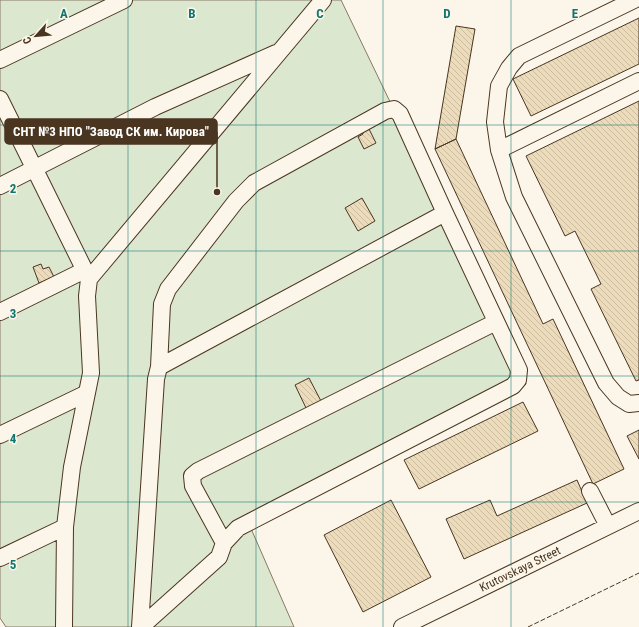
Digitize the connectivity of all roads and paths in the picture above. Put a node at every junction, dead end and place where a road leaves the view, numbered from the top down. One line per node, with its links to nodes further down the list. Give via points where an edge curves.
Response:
1 (124, 0): 5 (street)
2 (323, 0): 4 (street)
3 (634, 0): 8 (street, via 520,56 509,68 499,86 495,122)
4 (280, 52): 9 (street, via 155,107); 12 (street)
5 (0, 60)
6 (639, 81): 8 (street)
7 (0, 99): 9 (street)
8 (499, 150): 17 (street, via 514,197 606,383 618,397 629,404)
9 (35, 169): 10 (street); 12 (street)
10 (0, 186)
11 (445, 213): 14 (street); 15 (street); 15 (street, via 400,114 394,109 385,111 254,183 236,201 168,289 162,304)
12 (87, 275): 13 (street); 16 (street, via 91,373)
13 (0, 312)
14 (496, 322): 23 (street, via 519,370 518,380 513,386 238,528); 23 (street, via 198,470 192,476 193,486)
15 (159, 367): 26 (street)
16 (86, 393): 18 (street); 22 (street, via 72,467)
17 (639, 403)
18 (0, 435)
19 (590, 491): 21 (street)
20 (639, 511): 21 (street, Krutovskaya Street)
21 (608, 526): 27 (street, Krutovskaya Street)
22 (65, 527): 24 (street); 25 (street)
23 (224, 543): 26 (street, via 219,557)
24 (0, 558)
25 (64, 627)
26 (140, 627)
27 (402, 627)

